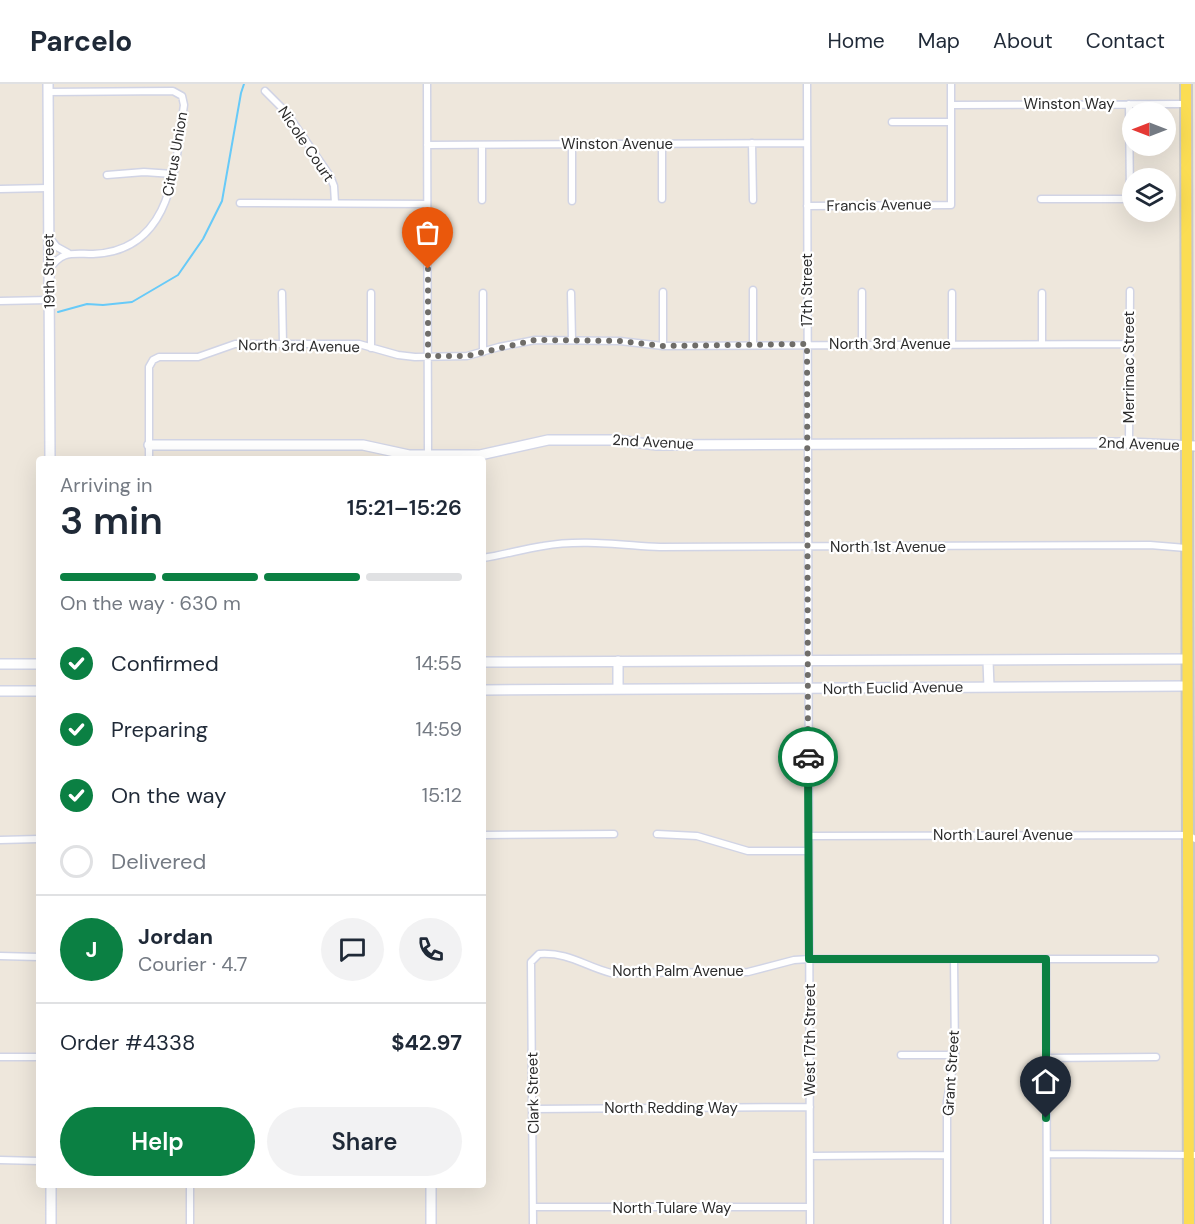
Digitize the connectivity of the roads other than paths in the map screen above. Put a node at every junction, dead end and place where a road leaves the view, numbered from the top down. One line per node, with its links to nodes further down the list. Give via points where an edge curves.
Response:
1 (427, 84): 17 (street)
2 (807, 84): 14 (street, 17th Street)
3 (951, 84): 10 (street)
4 (1186, 84): 9 (main road)
5 (48, 88): 21 (street, Citrus Union, via 172,91 182,96 184,105); 23 (main road, 19th Street)
6 (265, 91): 31 (street, Nicole Court, via 286,112 330,176)
7 (1122, 104): 10 (street, Winston Way)
8 (1176, 104): 9 (street, Winston Way)
9 (1186, 104): 20 (main road)
10 (951, 105): 12 (street)
11 (892, 122): 12 (street)
12 (951, 122): 33 (street, Francis Avenue, via 951,205)
13 (752, 143): 14 (street, Winston Avenue); 16 (street, Winston Avenue); 28 (street)
14 (807, 143): 33 (street, 17th Street)
15 (572, 144): 16 (street, Winston Avenue); 18 (street, Winston Avenue); 29 (street)
16 (662, 144): 27 (street)
17 (427, 145): 18 (street, Winston Avenue); 32 (street)
18 (482, 145): 26 (street)
19 (1130, 156): 25 (street, via 1130,199)
20 (1191, 167): 64 (main road)
21 (173, 174): 22 (street); 35 (street, Citrus Union, via 160,215 143,234 113,250)
22 (107, 175)
23 (48, 188): 24 (street); 34 (main road, 19th Street)
24 (0, 189)
25 (1041, 199)
26 (482, 200)
27 (662, 200)
28 (753, 200)
29 (572, 201)
30 (240, 203): 31 (street)
31 (335, 203): 32 (street)
32 (428, 204): 60 (street)
33 (807, 206): 51 (street, 17th Street)
34 (48, 236): 35 (street); 36 (main road, 19th Street)
35 (69, 254): 36 (street, via 58,259)
36 (49, 271): 47 (main road, 19th Street)
37 (753, 290): 56 (street)
38 (1130, 291): 55 (street, Merrimac Street)
39 (663, 292): 57 (street)
40 (862, 292): 52 (street)
41 (282, 293): 50 (street)
42 (371, 293): 58 (street)
43 (483, 293): 59 (street)
44 (571, 293): 49 (street)
45 (952, 293): 53 (street)
46 (1042, 293): 54 (street)
47 (49, 300): 48 (street); 65 (main road, 19th Street)
48 (0, 301)
49 (572, 340): 57 (street, North 3rd Avenue); 59 (street, North 3rd Avenue, via 535,340)
50 (283, 344): 58 (street, North 3rd Avenue, via 359,344); 63 (street, North 3rd Avenue, via 234,344 198,357 153,360 149,368)
51 (807, 344): 52 (street, North 3rd Avenue); 56 (street, North 3rd Avenue); 61 (street, 17th Street)
52 (862, 344): 53 (street, North 3rd Avenue)
53 (952, 344): 54 (street, North 3rd Avenue)
54 (1042, 344): 55 (street, North 3rd Avenue)
55 (1129, 344): 62 (street, Merrimac Street)
56 (753, 345): 57 (street, North 3rd Avenue)
57 (663, 346)
58 (371, 348): 60 (street, North 3rd Avenue, via 398,355)
59 (483, 352): 60 (street, North 3rd Avenue)
60 (428, 356): 68 (street)
61 (807, 443): 62 (main road, 2nd Avenue); 69 (main road, 2nd Avenue, via 657,445 615,440 548,440 480,455); 70 (street, 17th Street)
62 (1130, 443): 64 (main road, 2nd Avenue)
63 (150, 445): 66 (street); 67 (main road, 2nd Avenue, via 363,445)
64 (1191, 446): 71 (main road)
65 (50, 456)
66 (149, 456)
67 (418, 456)
68 (428, 456)
69 (454, 456)
70 (808, 547): 71 (street, North 1st Avenue); 72 (street, North 1st Avenue, via 560,544); 75 (street, 17th Street)
71 (1186, 548): 73 (main road)
72 (486, 557)
73 (1191, 659): 76 (main road, North Euclid Avenue); 81 (main road)
74 (618, 661): 75 (main road, North Euclid Avenue); 77 (main road, North Euclid Avenue); 85 (main road)
75 (808, 661): 76 (main road, North Euclid Avenue); 80 (street, 17th Street)
76 (988, 661): 82 (main road)
77 (486, 662)
78 (0, 664): 79 (main road)
79 (36, 664)
80 (808, 675): 83 (street, West 17th Street)
81 (1191, 686): 82 (main road, North Euclid Avenue); 92 (main road)
82 (989, 687): 83 (main road, North Euclid Avenue)
83 (808, 689): 85 (main road, North Euclid Avenue); 91 (street, West 17th Street)
84 (486, 690): 85 (main road, North Euclid Avenue)
85 (618, 690)
86 (0, 691): 87 (main road)
87 (36, 691)
88 (614, 834): 90 (street)
89 (657, 834): 95 (street, via 697,836 748,851)
90 (486, 835)
91 (809, 836): 92 (street, North Laurel Avenue); 95 (street, West 17th Street)
92 (1191, 837): 103 (main road)
93 (0, 840): 94 (street)
94 (36, 840)
95 (809, 851): 98 (street, West 17th Street)
96 (0, 956): 97 (street)
97 (36, 957)
98 (809, 959): 99 (street, North Palm Avenue); 102 (street, North Palm Avenue, via 748,972 611,973 576,958 546,953); 110 (street, West 17th Street)
99 (954, 959): 100 (street, North Palm Avenue); 105 (street, Grant Street)
100 (1046, 959): 101 (street, North Palm Avenue); 109 (street)
101 (1155, 959)
102 (531, 962): 111 (street, Clark Street)
103 (1192, 1003): 113 (main road)
104 (901, 1055): 105 (street)
105 (954, 1055): 114 (street, Grant Street, via 946,1101)
106 (0, 1057): 107 (street)
107 (36, 1057)
108 (1155, 1057): 109 (street)
109 (1046, 1058): 112 (street)
110 (810, 1107): 111 (street, North Redding Way); 115 (street, West 17th Street)
111 (533, 1109): 121 (street, Clark Street)
112 (1047, 1154): 113 (street); 129 (street)
113 (1192, 1154): 130 (main road)
114 (947, 1155): 115 (street); 128 (street, Grant Street)
115 (810, 1156): 122 (street, West 17th Street)
116 (0, 1160): 117 (street)
117 (36, 1161)
118 (51, 1188): 123 (main road)
119 (190, 1188): 124 (street)
120 (430, 1188): 125 (main road)
121 (533, 1207): 122 (street, North Tulare Way); 126 (street, Clark Street)
122 (810, 1208): 127 (street, West 17th Street)
123 (51, 1224)
124 (190, 1224)
125 (431, 1224)
126 (533, 1224)
127 (810, 1224)
128 (947, 1224)
129 (1047, 1224)
130 (1189, 1224)

